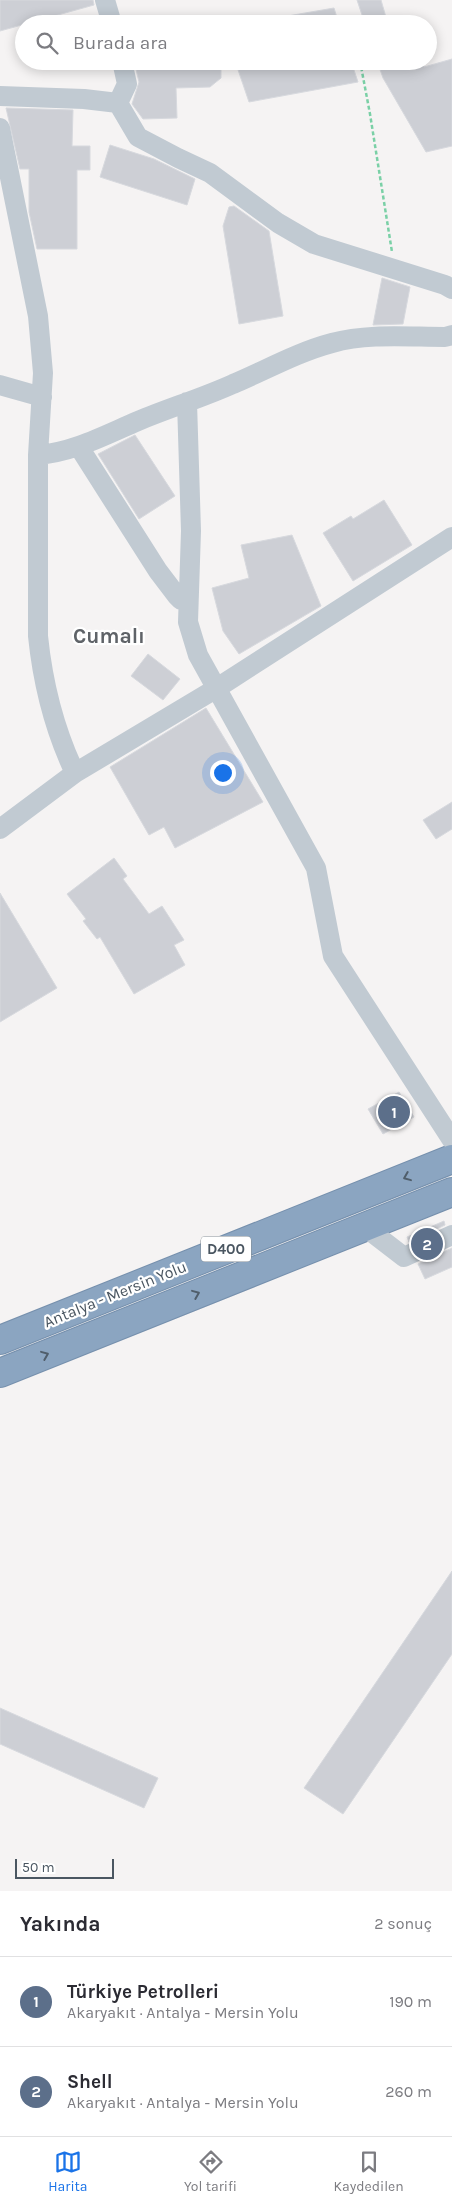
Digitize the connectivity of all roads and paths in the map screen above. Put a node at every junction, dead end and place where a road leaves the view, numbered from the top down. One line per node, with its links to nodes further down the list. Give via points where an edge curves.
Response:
1 (105, 0): 2 (street)
2 (109, 15)
3 (124, 70): 6 (street, via 127,84)
4 (362, 70): 8 (path)
5 (0, 96): 6 (street)
6 (118, 103): 8 (street, via 138,137 210,173 278,223 314,244)
7 (0, 128): 12 (street, via 38,316)
8 (394, 269): 9 (street)
9 (452, 288)
10 (452, 335): 13 (street, via 355,338 332,343)
11 (0, 384): 12 (street)
12 (42, 397): 15 (street)
13 (187, 402): 14 (street); 17 (street, via 191,531)
14 (79, 447): 15 (street); 17 (street, via 158,572 181,600)
15 (38, 455): 19 (street, via 38,636 41,665 53,720)
16 (452, 537): 18 (street)
17 (188, 600): 18 (street, via 192,638)
18 (217, 688): 19 (street); 21 (street, via 316,868 333,956)
19 (75, 773): 20 (street)
20 (0, 829)
21 (452, 1140)
22 (452, 1159): 26 (highway, Antalya - Mersin Yolu / D400, one-way to 26)
23 (452, 1195): 24 (highway, Antalya - Mersin Yolu / D400)
24 (365, 1227): 25 (street, via 404,1257); 27 (highway, Antalya - Mersin Yolu / D400, one-way to 24)
25 (452, 1235)
26 (0, 1340)
27 (0, 1373)

